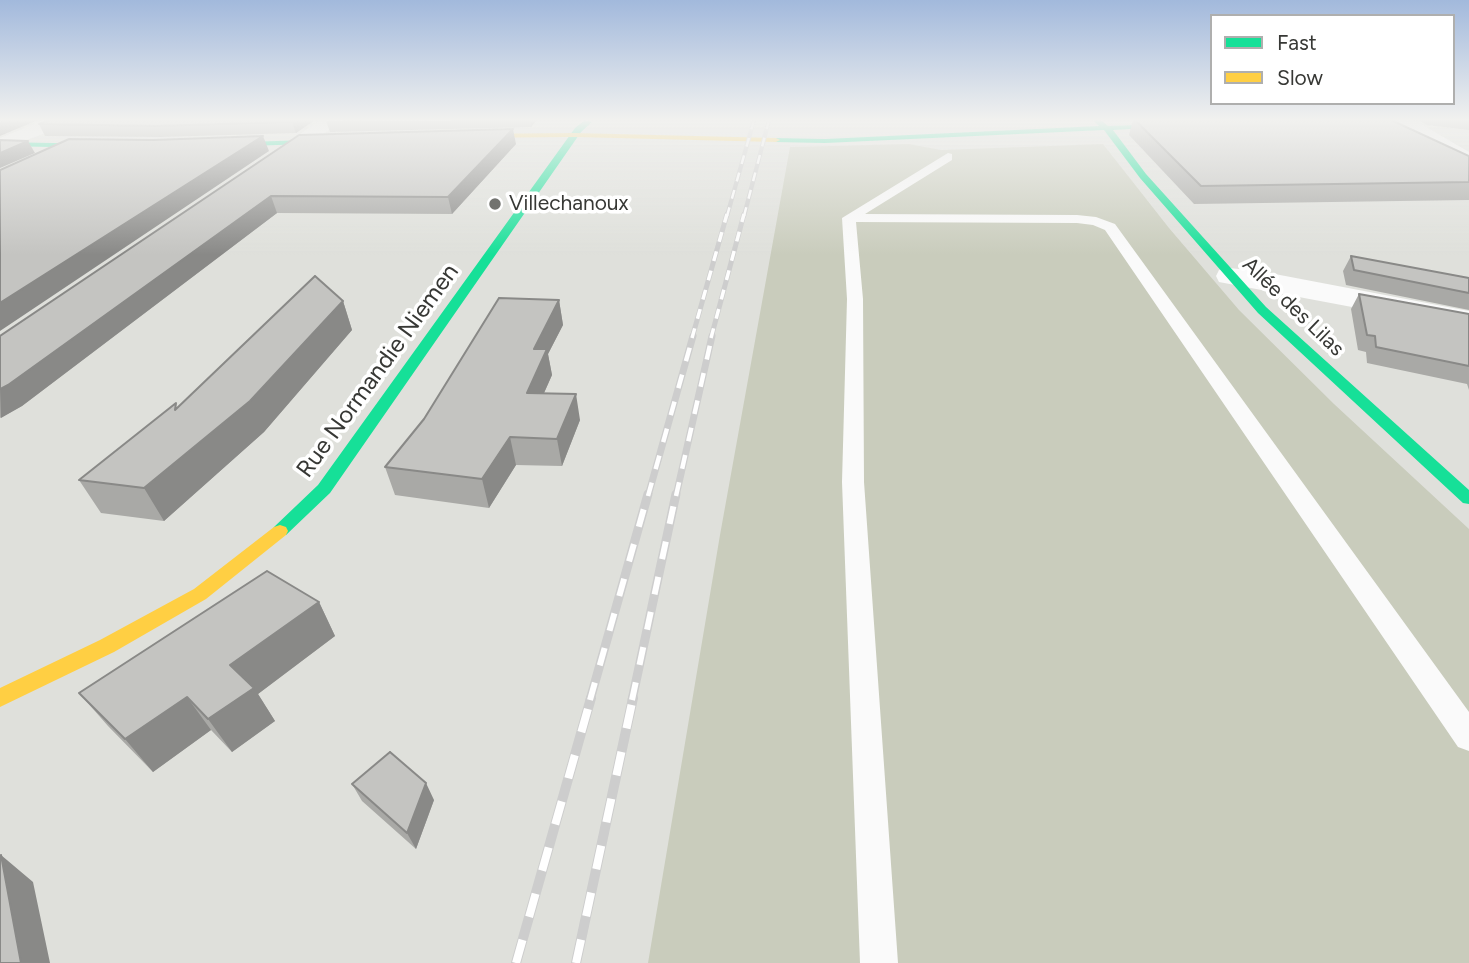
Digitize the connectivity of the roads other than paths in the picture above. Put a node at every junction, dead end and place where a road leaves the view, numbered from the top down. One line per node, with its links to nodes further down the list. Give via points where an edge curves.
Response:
1 (269, 165): 5 (street)
2 (554, 165): 10 (street, Rue Normandie Niemen, via 324,489 269,542 200,594)
3 (935, 165): 6 (lane)
4 (1134, 165): 7 (street, Allée des Lilas)
5 (247, 180)
6 (849, 218): 11 (lane, via 1077,219 1110,227); 12 (lane, via 855,299 853,482)
7 (1230, 276): 8 (street); 9 (street, Allée des Lilas)
8 (1469, 320)
9 (1469, 499)
10 (0, 698)
11 (1469, 737)
12 (879, 963)

